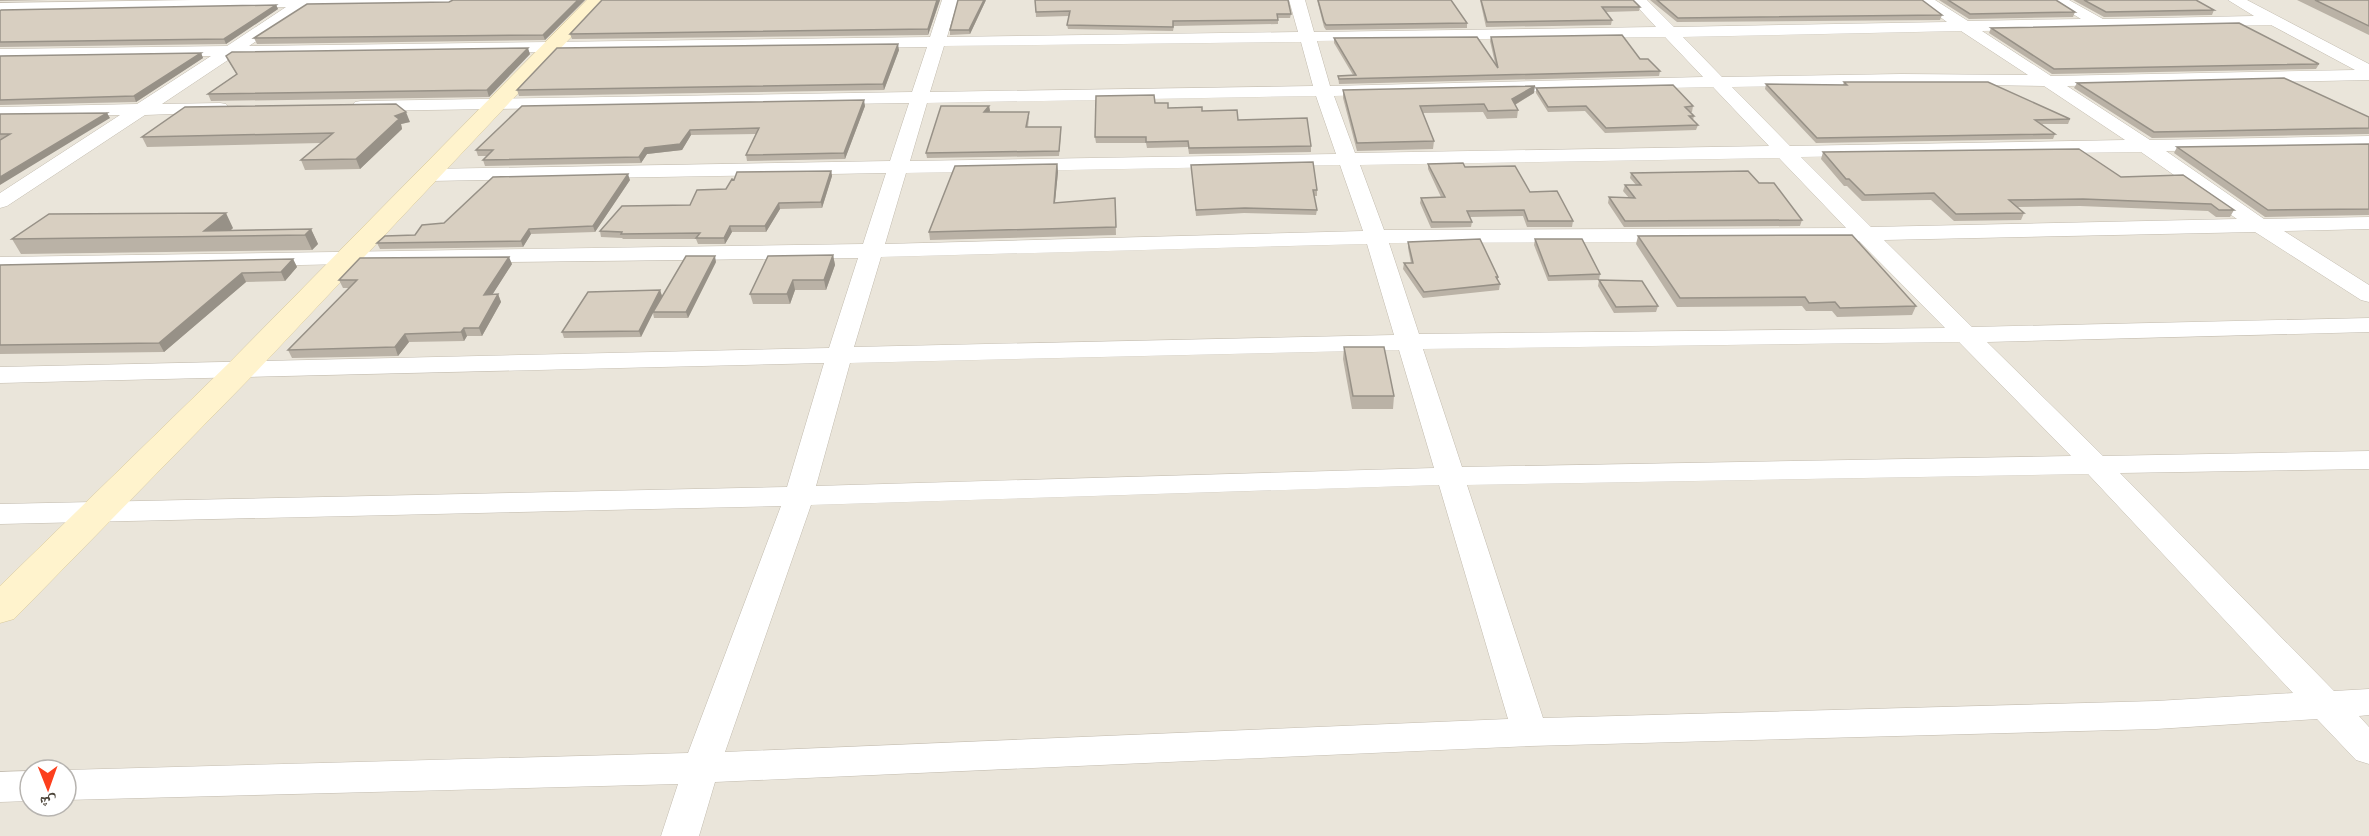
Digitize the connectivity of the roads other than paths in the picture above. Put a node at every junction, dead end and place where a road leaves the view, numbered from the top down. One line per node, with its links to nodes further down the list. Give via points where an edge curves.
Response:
1 (20, 0): 12 (street)
2 (451, 0): 10 (street)
3 (597, 0): 19 (street)
4 (950, 0): 18 (street)
5 (1297, 0): 17 (street)
6 (1639, 0): 16 (street)
7 (1926, 0): 15 (street)
8 (2058, 0): 14 (street)
9 (2236, 0): 13 (street)
10 (306, 1): 11 (street); 20 (street)
11 (164, 2): 12 (street)
12 (1, 9)
13 (2273, 20): 14 (street); 22 (street)
14 (2100, 24): 15 (street)
15 (1965, 27): 16 (street); 24 (street)
16 (1668, 32): 17 (street); 23 (street)
17 (1308, 36): 18 (street); 25 (street)
18 (939, 41): 19 (street); 26 (street)
19 (551, 46): 20 (street); 27 (street)
20 (231, 51): 21 (street); 30 (street)
21 (0, 54)
22 (2369, 73): 24 (street)
23 (1716, 81): 24 (street); 25 (street); 34 (street)
24 (2051, 81): 33 (street)
25 (1323, 91): 26 (street); 35 (street)
26 (921, 96): 27 (street); 36 (street)
27 (499, 103): 28 (street); 37 (street)
28 (344, 106)
29 (237, 108): 30 (street)
30 (142, 109): 31 (street); 38 (street)
31 (0, 112)
32 (2369, 142): 33 (street)
33 (2146, 146): 34 (street); 42 (street)
34 (1785, 152): 35 (street); 43 (street)
35 (1348, 159): 36 (street); 44 (street)
36 (898, 166): 37 (street); 45 (street)
37 (429, 175): 46 (street)
38 (33, 180): 39 (street); 40 (street)
39 (0, 181)
40 (0, 202)
41 (2369, 223): 42 (street)
42 (2259, 225): 43 (street); 48 (street)
43 (1867, 234): 44 (street); 50 (street)
44 (1376, 237): 45 (street); 51 (street)
45 (872, 251): 46 (street); 52 (street)
46 (348, 257): 47 (street); 53 (street)
47 (0, 264)
48 (2369, 295)
49 (2369, 325): 50 (street)
50 (1967, 335): 51 (street); 56 (street)
51 (1409, 342): 52 (street); 57 (street)
52 (839, 356): 53 (street); 58 (street)
53 (241, 369): 54 (street); 59 (street)
54 (0, 375)
55 (2369, 460): 56 (street)
56 (2096, 465): 57 (street); 63 (street)
57 (1450, 476): 58 (street); 64 (street)
58 (799, 496): 59 (street); 66 (street)
59 (100, 511): 60 (street); 61 (street)
60 (0, 514)
61 (0, 609)
62 (2369, 702): 63 (street)
63 (2326, 704): 64 (street, via 2156,715); 65 (street)
64 (1530, 732): 66 (street)
65 (2369, 750)
66 (701, 768): 67 (street); 70 (street)
67 (78, 785)
68 (18, 786): 69 (street)
69 (0, 787)
70 (680, 836)

